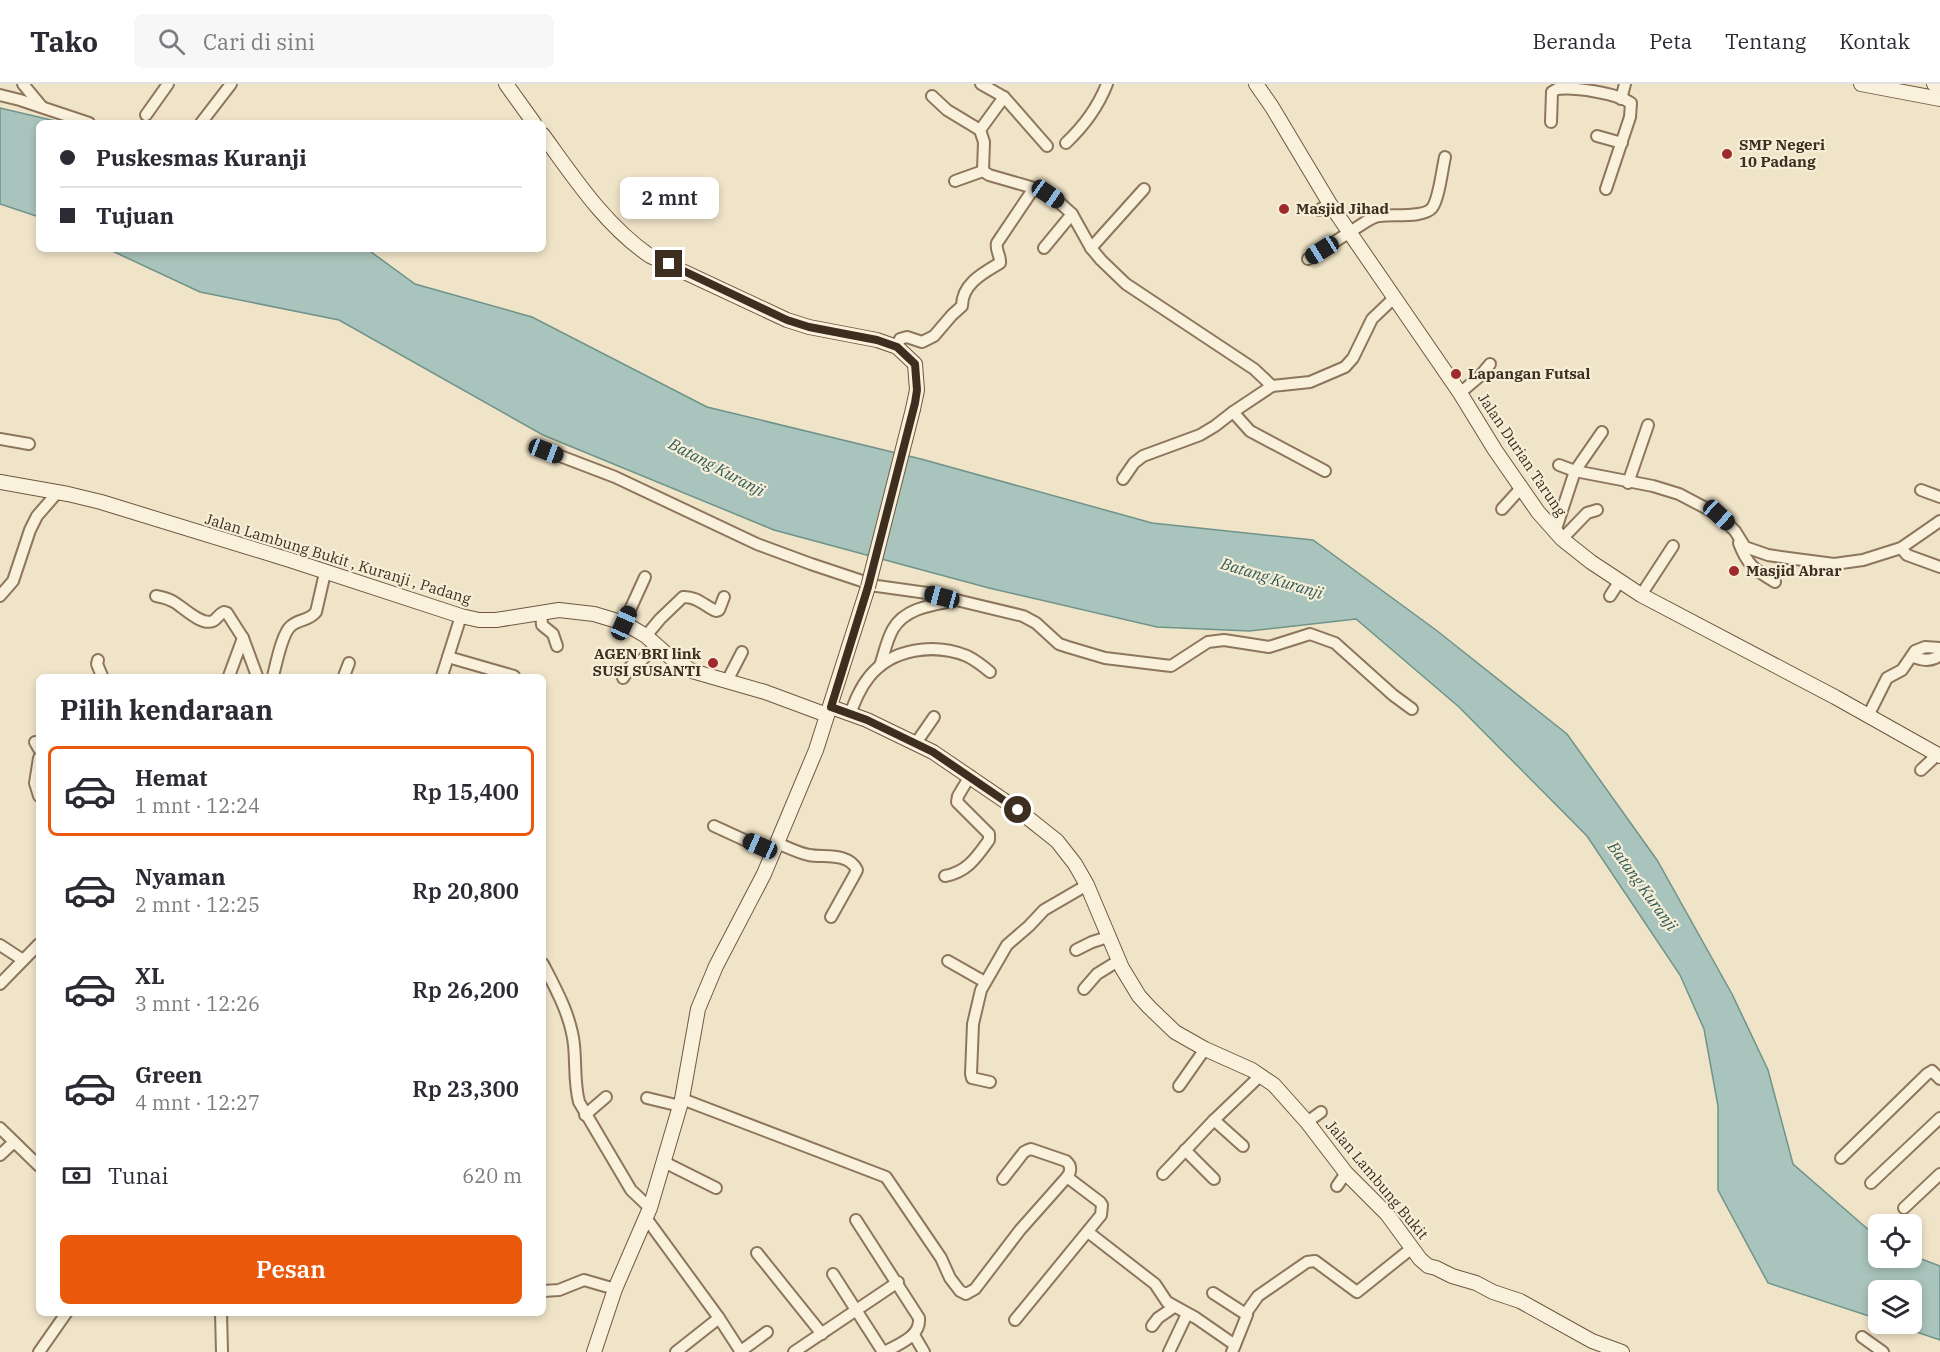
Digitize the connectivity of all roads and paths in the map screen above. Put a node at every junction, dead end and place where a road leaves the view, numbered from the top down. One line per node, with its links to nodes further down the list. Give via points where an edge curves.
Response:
1 (23, 84): 17 (street)
2 (168, 84): 18 (street)
3 (231, 84): 20 (street)
4 (506, 84): 21 (street)
5 (981, 84): 14 (street)
6 (1107, 84): 26 (street, via 1101,100)
7 (1256, 84): 36 (street, Jalan Durian Tarung, via 1325,207)
8 (1626, 84): 15 (street)
9 (1861, 84): 16 (street)
10 (1934, 84): 11 (street)
11 (1940, 85)
12 (0, 95): 17 (street)
13 (932, 96): 23 (street)
14 (1004, 97): 23 (street); 28 (street)
15 (1621, 99): 22 (street, via 1557,88 1552,92); 27 (street, via 1630,103 1632,110)
16 (1940, 99)
17 (43, 107): 19 (street)
18 (146, 115)
19 (80, 120)
20 (203, 120)
21 (532, 120)
22 (1551, 122)
23 (980, 130): 30 (street, via 984,142)
24 (1597, 136): 27 (street)
25 (546, 139): 41 (street, via 596,207 650,256 787,320)
26 (1066, 143)
27 (1622, 143): 34 (street)
28 (1047, 146)
29 (1445, 157): 36 (street, via 1436,198 1429,211 1377,216)
30 (983, 171): 31 (street); 32 (street)
31 (955, 181)
32 (1034, 188): 35 (street); 41 (street, via 997,243 1000,263 970,284 962,306 934,336 922,342 906,337 900,339)
33 (1144, 189): 38 (street)
34 (1606, 189)
35 (1072, 214): 37 (street); 38 (street)
36 (1351, 232): 39 (street); 40 (street, Jalan Durian Tarung)
37 (1044, 248)
38 (1091, 248): 43 (street, via 1126,284 1254,369)
39 (1308, 259)
40 (1394, 298): 43 (street, via 1372,319 1346,367 1310,382); 44 (street, Jalan Durian Tarung)
41 (897, 347): 104 (street, bridge, via 915,364 917,390 868,587)
42 (1490, 364): 44 (street)
43 (1272, 386): 45 (street)
44 (1460, 393): 57 (street, Jalan Durian Tarung)
45 (1233, 412): 52 (street, via 1251,431); 54 (street, via 1200,435 1143,456)
46 (1648, 425): 56 (street)
47 (1602, 432): 53 (street)
48 (0, 439): 49 (street)
49 (29, 444)
50 (546, 451): 78 (street, via 615,477 732,534 810,564 878,586)
51 (1559, 465): 53 (street)
52 (1325, 471)
53 (1575, 471): 56 (street); 65 (street)
54 (1123, 479)
55 (0, 482): 59 (street, Jalan Lambung Bukit , Kuranji , Padang)
56 (1628, 483): 64 (street, via 1679,494 1719,515)
57 (1521, 488): 61 (street); 65 (street, Jalan Durian Tarung)
58 (1921, 490): 60 (street)
59 (57, 493): 69 (street, Jalan Lambung Bukit , Kuranji , Padang, via 101,502); 74 (street, via 38,516 13,581)
60 (1940, 496)
61 (1502, 510)
62 (1597, 510): 65 (street)
63 (1940, 521): 67 (street)
64 (1735, 531): 67 (street, via 1745,547 1754,551 1834,564); 72 (street, via 1747,562)
65 (1558, 535): 71 (street, Jalan Durian Tarung)
66 (1672, 546): 73 (street)
67 (1901, 548): 68 (street, via 1907,555)
68 (1940, 567)
69 (326, 573): 80 (street, Jalan Lambung Bukit , Kuranji , Padang); 97 (street, via 316,612 286,630)
70 (645, 577): 81 (street)
71 (1619, 582): 73 (street, Jalan Durian Tarung); 77 (street)
72 (1775, 582)
73 (1641, 595): 106 (street, Jalan Durian Tarung)
74 (0, 596)
75 (156, 596): 82 (street, via 208,621 227,613)
76 (724, 597): 83 (street, via 716,611 683,597 660,619)
77 (1610, 597)
78 (958, 601): 92 (street, via 925,606 902,618 892,630); 103 (street, via 1023,616 1059,644 1085,653 1171,666 1208,642 1224,639 1269,647 1310,634 1335,643)
79 (541, 612): 80 (street, Jalan Lambung Bukit , Kuranji , Padang, via 496,620); 81 (street, Jalan Lambung Bukit , Kuranji , Padang, via 576,610); 84 (street, via 542,625 554,634)
80 (461, 616): 89 (street)
81 (624, 623): 83 (street, Jalan Lambung Bukit , Kuranji , Padang)
82 (243, 638): 95 (street); 96 (street)
83 (651, 641): 101 (street, via 641,661 631,666); 102 (street, Jalan Lambung Bukit , Kuranji , Padang, via 680,664)
84 (557, 646)
85 (1940, 648): 88 (street, via 1925,647)
86 (742, 652): 102 (street)
87 (1940, 655): 88 (street, via 1926,661)
88 (1912, 656): 106 (street, via 1902,670 1887,678)
89 (448, 657): 99 (street); 100 (street)
90 (98, 660): 94 (street)
91 (349, 663): 98 (street)
92 (880, 666): 93 (street, via 898,654 941,651 968,657); 105 (street, via 863,686)
93 (990, 672)
94 (101, 674)
95 (230, 674)
96 (256, 674)
97 (274, 674)
98 (345, 674)
99 (443, 674)
100 (507, 674)
101 (623, 678)
102 (727, 681): 104 (street, Jalan Lambung Bukit , Kuranji , Padang)
103 (1412, 709)
104 (829, 711): 105 (street, Jalan Lambung Bukit); 113 (street)
105 (850, 714): 108 (street, Jalan Lambung Bukit)
106 (1868, 716): 109 (street, Jalan Durian Tarung)
107 (934, 717): 108 (street)
108 (916, 743): 111 (street, Jalan Lambung Bukit)
109 (1938, 755): 110 (street)
110 (1921, 770)
111 (970, 776): 114 (street, via 957,802 989,834 989,840 964,869); 115 (street, Jalan Lambung Bukit, via 1057,841)
112 (714, 826): 113 (street)
113 (775, 848): 116 (street, via 839,857 855,866 855,874); 135 (street, via 698,1009)
114 (945, 876)
115 (1087, 885): 117 (street, Jalan Lambung Bukit); 125 (street, via 1044,910 1007,945)
116 (831, 917)
117 (1108, 937): 120 (street); 122 (street, Jalan Lambung Bukit)
118 (0, 945): 121 (street)
119 (36, 947): 121 (street)
120 (1076, 950)
121 (23, 960): 126 (street)
122 (1118, 961): 127 (street, via 1097,974); 128 (street, Jalan Lambung Bukit, via 1139,996 1162,1021)
123 (948, 962): 125 (street)
124 (546, 970): 137 (street, via 572,1031 576,1089)
125 (985, 982): 131 (street, via 973,1024 971,1074 972,1078)
126 (0, 984)
127 (1084, 989)
128 (1205, 1049): 129 (street, Jalan Lambung Bukit); 132 (street)
129 (1261, 1075): 139 (street); 140 (street, Jalan Lambung Bukit)
130 (1940, 1079): 146 (street, via 1932,1071 1928,1074)
131 (990, 1082)
132 (1179, 1086)
133 (606, 1097): 137 (street)
134 (647, 1098): 135 (street)
135 (681, 1102): 147 (street); 152 (street, via 886,1177 941,1258 950,1278 966,1294)
136 (1321, 1112): 140 (street)
137 (585, 1115): 159 (street)
138 (1940, 1118): 155 (street)
139 (1214, 1120): 143 (street); 144 (street)
140 (1307, 1122): 149 (street, Jalan Lambung Bukit)
141 (0, 1128): 142 (street)
142 (14, 1142): 145 (street); 148 (street)
143 (1243, 1146)
144 (1185, 1150): 150 (street); 154 (street)
145 (0, 1155)
146 (1841, 1158)
147 (664, 1162): 157 (street); 159 (street)
148 (36, 1163)
149 (1346, 1173): 156 (street); 162 (street, Jalan Lambung Bukit, via 1387,1214)
150 (1163, 1174)
151 (1940, 1174): 158 (street)
152 (1067, 1177): 153 (street, via 1070,1168 1066,1161 1031,1149 1024,1152); 161 (street, via 1102,1205 1101,1215)
153 (1003, 1179)
154 (1214, 1179)
155 (1871, 1183)
156 (1337, 1186)
157 (716, 1188)
158 (1904, 1208)
159 (648, 1213): 166 (street); 175 (street)
160 (856, 1221): 165 (street)
161 (1088, 1232): 169 (street, via 1155,1284); 176 (street)
162 (1412, 1248): 171 (street, via 1358,1292 1315,1261 1307,1262 1258,1296); 192 (street, Jalan Lambung Bukit, via 1428,1266 1520,1301 1592,1341)
163 (757, 1253): 179 (street)
164 (833, 1274): 170 (street)
165 (898, 1282): 170 (street); 180 (street, via 919,1318)
166 (615, 1289): 167 (street, via 584,1280); 185 (street)
167 (546, 1291)
168 (1213, 1293): 171 (street)
169 (1174, 1307): 172 (street); 177 (street)
170 (856, 1310): 179 (street); 189 (street)
171 (1246, 1313): 182 (street)
172 (1187, 1314): 182 (street); 191 (street)
173 (64, 1316): 183 (street)
174 (220, 1316): 184 (street)
175 (719, 1318): 186 (street); 187 (street)
176 (1015, 1320)
177 (1152, 1326)
178 (767, 1332): 187 (street)
179 (822, 1334): 188 (street)
180 (914, 1335): 189 (street); 190 (street)
181 (1862, 1337): 193 (street)
182 (1233, 1348)
183 (39, 1352)
184 (222, 1352)
185 (594, 1352)
186 (676, 1352)
187 (741, 1352)
188 (794, 1352)
189 (884, 1352)
190 (924, 1352)
191 (1169, 1352)
192 (1622, 1352)
193 (1883, 1352)

